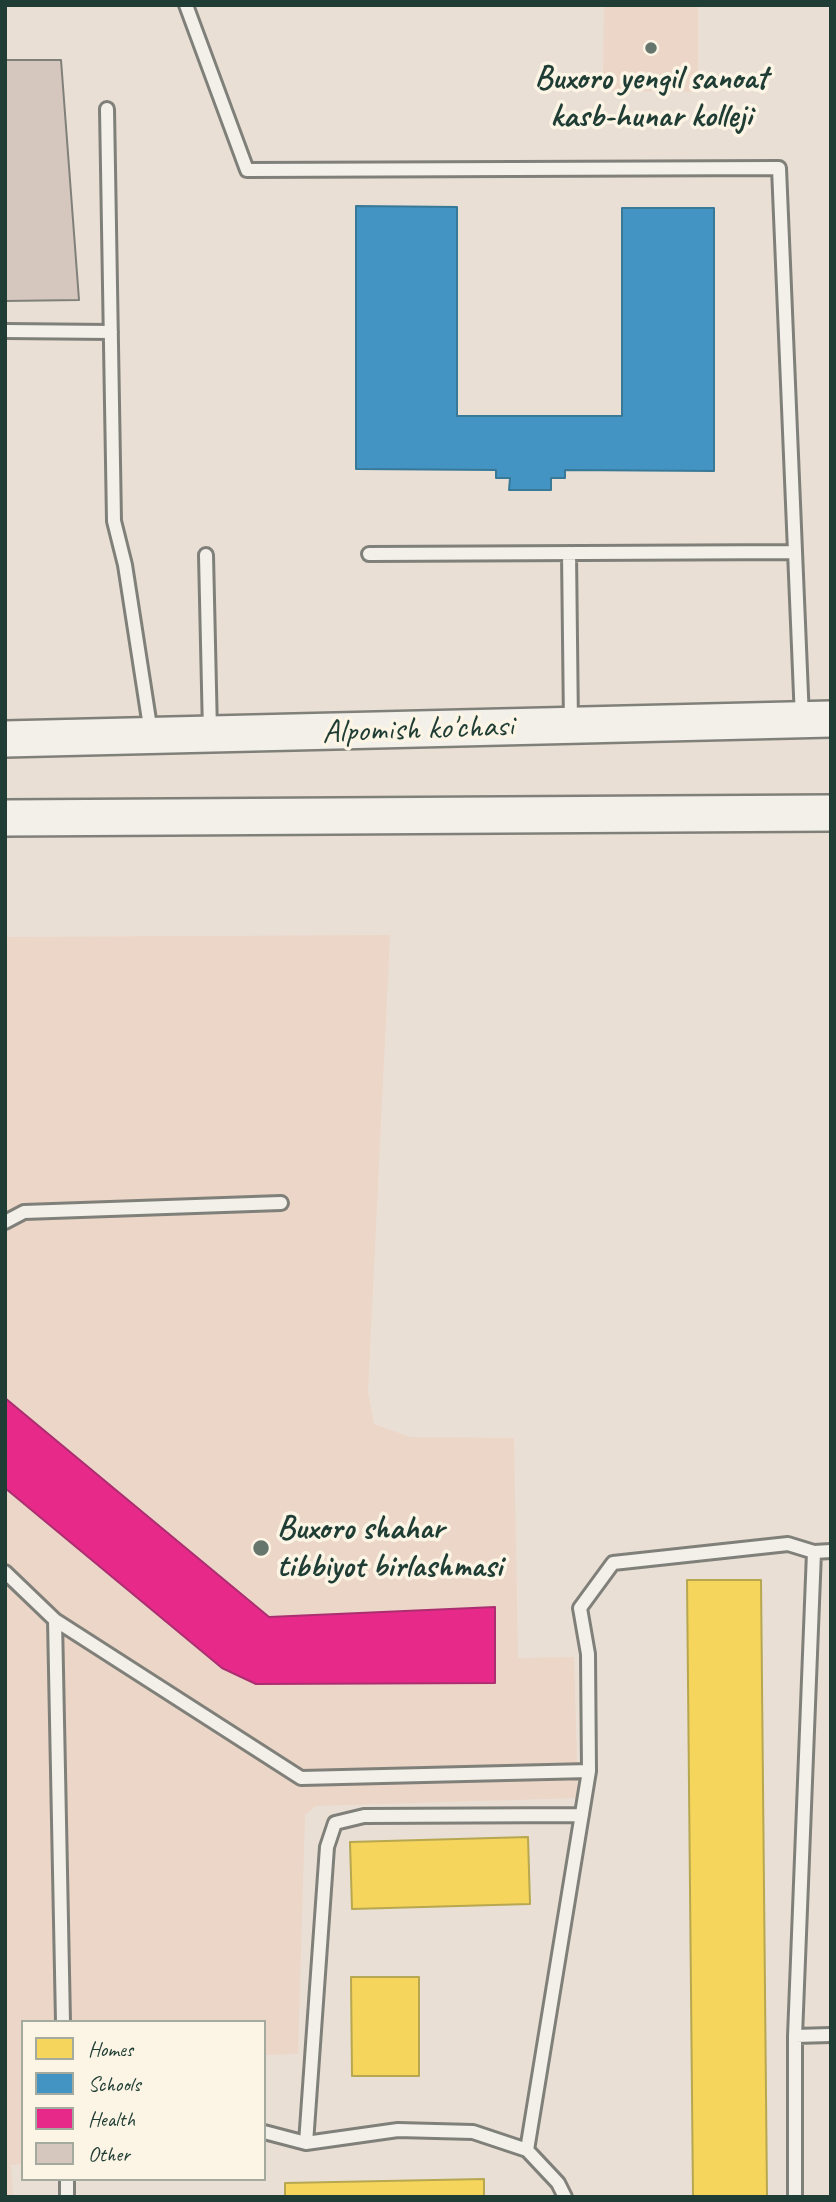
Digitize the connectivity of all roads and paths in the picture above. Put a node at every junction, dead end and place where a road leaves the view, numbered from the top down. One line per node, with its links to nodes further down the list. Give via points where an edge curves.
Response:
1 (186, 5): 5 (lane, via 247,170 779,168)
2 (107, 109): 4 (lane)
3 (5, 331): 4 (lane)
4 (111, 332): 12 (lane, via 114,521)
5 (795, 552): 6 (lane); 9 (lane)
6 (569, 553): 7 (lane); 10 (lane)
7 (369, 554)
8 (205, 555): 11 (lane)
9 (816, 719): 10 (main road, Alpomish ko'chasi)
10 (571, 725): 11 (main road, Alpomish ko'chasi)
11 (211, 735): 12 (main road, Alpomish ko'chasi)
12 (152, 737): 13 (main road, Alpomish ko'chasi)
13 (5, 740)
14 (831, 813): 15 (main road)
15 (5, 818)
16 (281, 1203): 17 (lane, via 24,1212)
17 (5, 1222)
18 (831, 1551): 19 (lane)
19 (814, 1552): 22 (lane, via 788,1544 613,1563 580,1608 588,1654); 26 (lane)
20 (5, 1573): 21 (lane)
21 (54, 1620): 22 (lane, via 301,1778); 24 (lane)
22 (589, 1771): 23 (lane)
23 (582, 1815): 28 (lane, via 363,1816 335,1823 327,1847); 29 (lane)
24 (63, 2020)
25 (831, 2035): 26 (lane)
26 (795, 2036): 31 (lane)
27 (266, 2133): 28 (lane)
28 (306, 2143): 29 (lane, via 398,2130 473,2132)
29 (527, 2150): 30 (lane)
30 (565, 2197)
31 (795, 2197)

